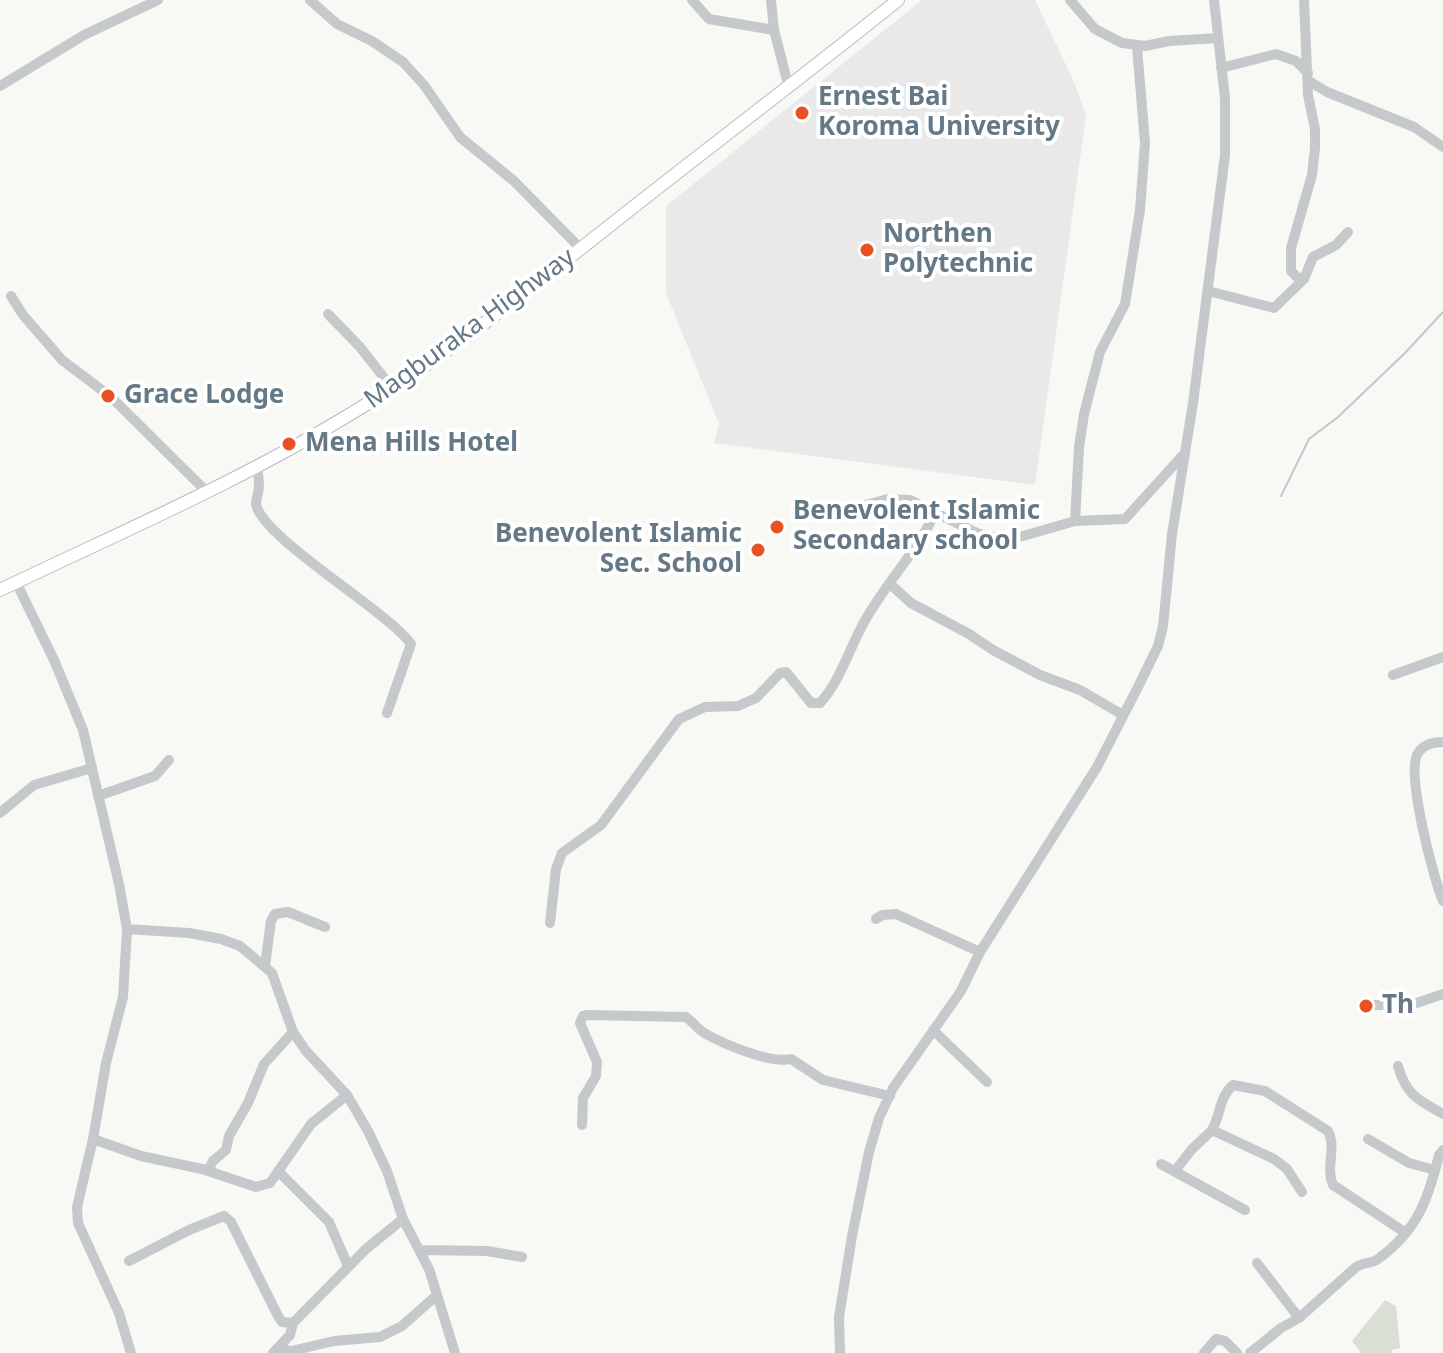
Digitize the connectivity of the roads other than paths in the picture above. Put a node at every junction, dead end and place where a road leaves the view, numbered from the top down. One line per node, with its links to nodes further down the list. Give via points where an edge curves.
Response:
1 (158, 0): 14 (street, via 84,35)
2 (310, 0): 18 (street, via 337,24 403,62 460,137 514,181)
3 (692, 0): 9 (street, via 709,19)
4 (771, 0): 9 (street)
5 (898, 0): 15 (main road, Magburaka Highway)
6 (1070, 0): 11 (street, via 1107,37)
7 (1214, 0): 10 (street)
8 (1304, 0): 13 (street)
9 (774, 30): 15 (street)
10 (1218, 38): 11 (street); 12 (street)
11 (1137, 47): 29 (street, via 1145,143 1140,210 1125,304 1100,352 1084,414)
12 (1221, 68): 13 (street, via 1276,54 1288,57); 20 (street, via 1225,155)
13 (1308, 77): 16 (street, via 1327,92 1401,120); 19 (street, via 1314,162 1290,257 1291,271)
14 (0, 86)
15 (789, 88): 18 (main road, Magburaka Highway)
16 (1443, 147)
17 (1348, 232): 19 (street, via 1313,257)
18 (581, 249): 23 (main road, Magburaka Highway)
19 (1301, 281): 20 (street, via 1274,308)
20 (1208, 291): 24 (street)
21 (11, 296): 26 (street, via 53,351 105,391)
22 (328, 314): 23 (street)
23 (392, 388): 25 (main road, Magburaka Highway)
24 (1184, 454): 29 (street, via 1125,519); 36 (street, via 1163,626)
25 (257, 468): 26 (main road, Magburaka Highway); 35 (street, via 256,505 261,514 296,551 411,644)
26 (207, 492): 30 (main road, Magburaka Highway)
27 (858, 507): 28 (street, via 910,500)
28 (935, 513): 29 (street, via 979,534 1009,540); 31 (street)
29 (1075, 521)
30 (16, 582): 32 (main road, Magburaka Highway); 39 (street, via 83,730)
31 (890, 584): 36 (street, via 911,603 993,650); 44 (street, via 820,703 811,703 786,672 738,706 705,707 679,719 601,825 562,853)
32 (0, 590)
33 (1443, 657): 34 (street)
34 (1393, 675)
35 (387, 713)
36 (1123, 715): 47 (street, via 1097,767)
37 (1443, 742): 42 (street, via 1423,747 1415,774 1425,844)
38 (169, 760): 40 (street, via 150,779)
39 (92, 768): 40 (street); 41 (street, via 34,785)
40 (98, 796): 46 (street)
41 (0, 813)
42 (1443, 901)
43 (876, 919): 47 (street, via 896,914)
44 (550, 923)
45 (325, 927): 48 (street, via 288,912 275,914)
46 (127, 929): 48 (street, via 221,939); 60 (street, via 123,997)
47 (980, 952): 51 (street)
48 (265, 966): 52 (street, via 280,991)
49 (1443, 994): 50 (street, via 1411,1005)
50 (1373, 1005)
51 (933, 1030): 54 (street); 56 (street)
52 (293, 1032): 55 (street); 65 (street, via 264,1064 226,1150)
53 (1398, 1066): 57 (street, via 1406,1089)
54 (987, 1082)
55 (347, 1095): 66 (street, via 311,1124); 70 (street, via 387,1171)
56 (890, 1096): 58 (street, via 823,1080 791,1059 749,1052 702,1032 686,1017 588,1015 580,1023 597,1062 596,1076 583,1098); 83 (street, via 869,1152 856,1214 839,1317)
57 (1443, 1114)
58 (582, 1125)
59 (1212, 1130): 67 (street); 68 (street, via 1274,1159); 71 (street, via 1220,1102 1233,1085 1265,1091 1328,1131 1333,1185)
60 (93, 1139): 65 (street); 81 (street, via 77,1217)
61 (1368, 1139): 64 (street, via 1409,1163)
62 (1443, 1150): 64 (street)
63 (1161, 1164): 67 (street)
64 (1435, 1170): 71 (street, via 1424,1208)
65 (208, 1171): 66 (street, via 256,1187 270,1183)
66 (278, 1171): 76 (street, via 329,1222)
67 (1175, 1171): 69 (street)
68 (1302, 1192)
69 (1245, 1210)
70 (403, 1219): 72 (street); 76 (street)
71 (1406, 1233): 78 (street, via 1375,1262 1355,1268)
72 (421, 1250): 73 (street); 77 (street)
73 (522, 1257)
74 (129, 1261): 79 (street, via 224,1216 278,1316)
75 (1257, 1263): 78 (street)
76 (348, 1266): 79 (street)
77 (437, 1295): 80 (street, via 402,1326 373,1339); 82 (street)
78 (1299, 1318): 86 (street)
79 (293, 1323): 80 (street)
80 (276, 1350)
81 (131, 1353)
82 (455, 1353)
83 (840, 1353)
84 (1204, 1353): 85 (street, via 1216,1339)
85 (1237, 1353)
86 (1250, 1353)

